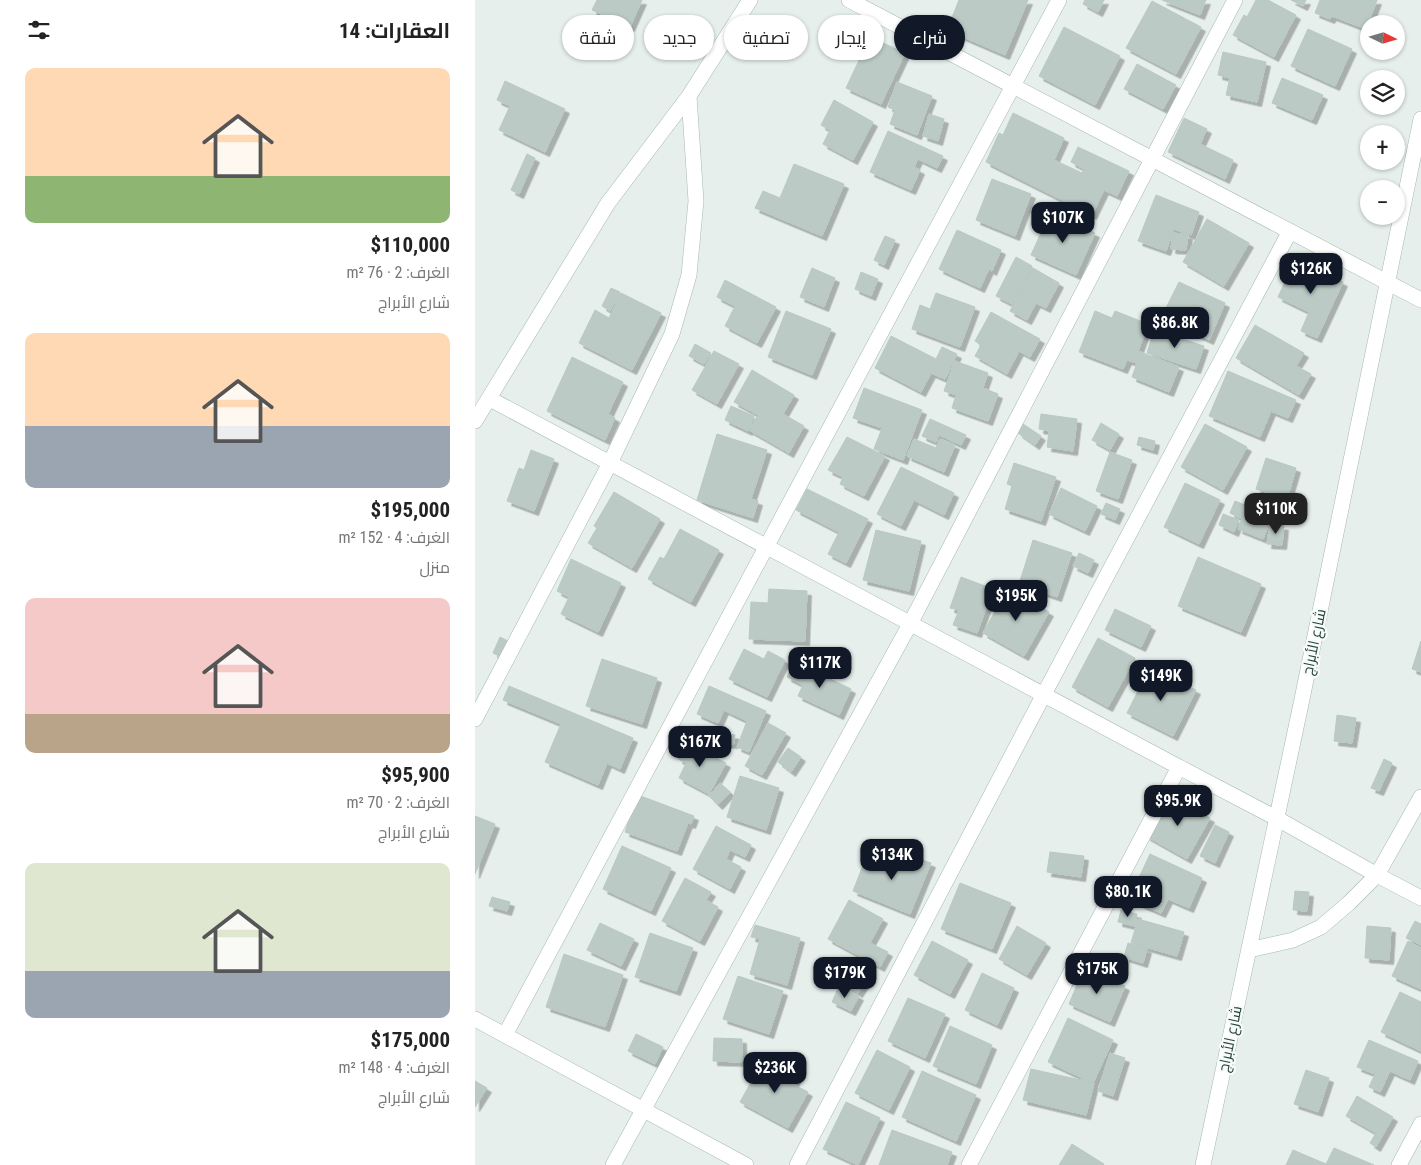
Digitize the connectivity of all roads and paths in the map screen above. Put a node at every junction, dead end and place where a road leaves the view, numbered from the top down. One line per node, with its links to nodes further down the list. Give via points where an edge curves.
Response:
1 (750, 0): 6 (street)
2 (849, 0): 5 (street)
3 (1059, 0): 5 (street)
4 (1235, 0): 8 (street)
5 (1014, 87): 8 (street); 15 (street)
6 (689, 96): 12 (street, via 584,239); 14 (street, via 696,201 689,275 671,334)
7 (1421, 119): 10 (street, شارع الأبراج)
8 (1151, 158): 9 (street); 16 (street)
9 (1289, 231): 10 (street); 17 (street)
10 (1388, 282): 11 (street); 21 (street, شارع الأبراج)
11 (1421, 300)
12 (490, 399): 13 (street); 14 (street)
13 (475, 421)
14 (610, 463): 15 (street); 18 (street)
15 (765, 547): 16 (street); 26 (street)
16 (910, 624): 17 (street); 27 (street)
17 (1043, 696): 19 (street); 31 (street)
18 (475, 719)
19 (1179, 768): 21 (street); 32 (street)
20 (1421, 796): 22 (street)
21 (1276, 818): 22 (street); 24 (street, شارع الأبراج)
22 (1377, 875): 23 (street); 24 (street, via 1321,927 1293,940)
23 (1421, 898)
24 (1249, 950): 33 (street, شارع الأبراج)
25 (475, 1019): 26 (street)
26 (505, 1035): 27 (street)
27 (645, 1110): 29 (street); 30 (street)
28 (1421, 1124): 34 (street)
29 (613, 1165)
30 (746, 1165)
31 (797, 1165)
32 (969, 1165)
33 (1203, 1165)
34 (1399, 1165)

